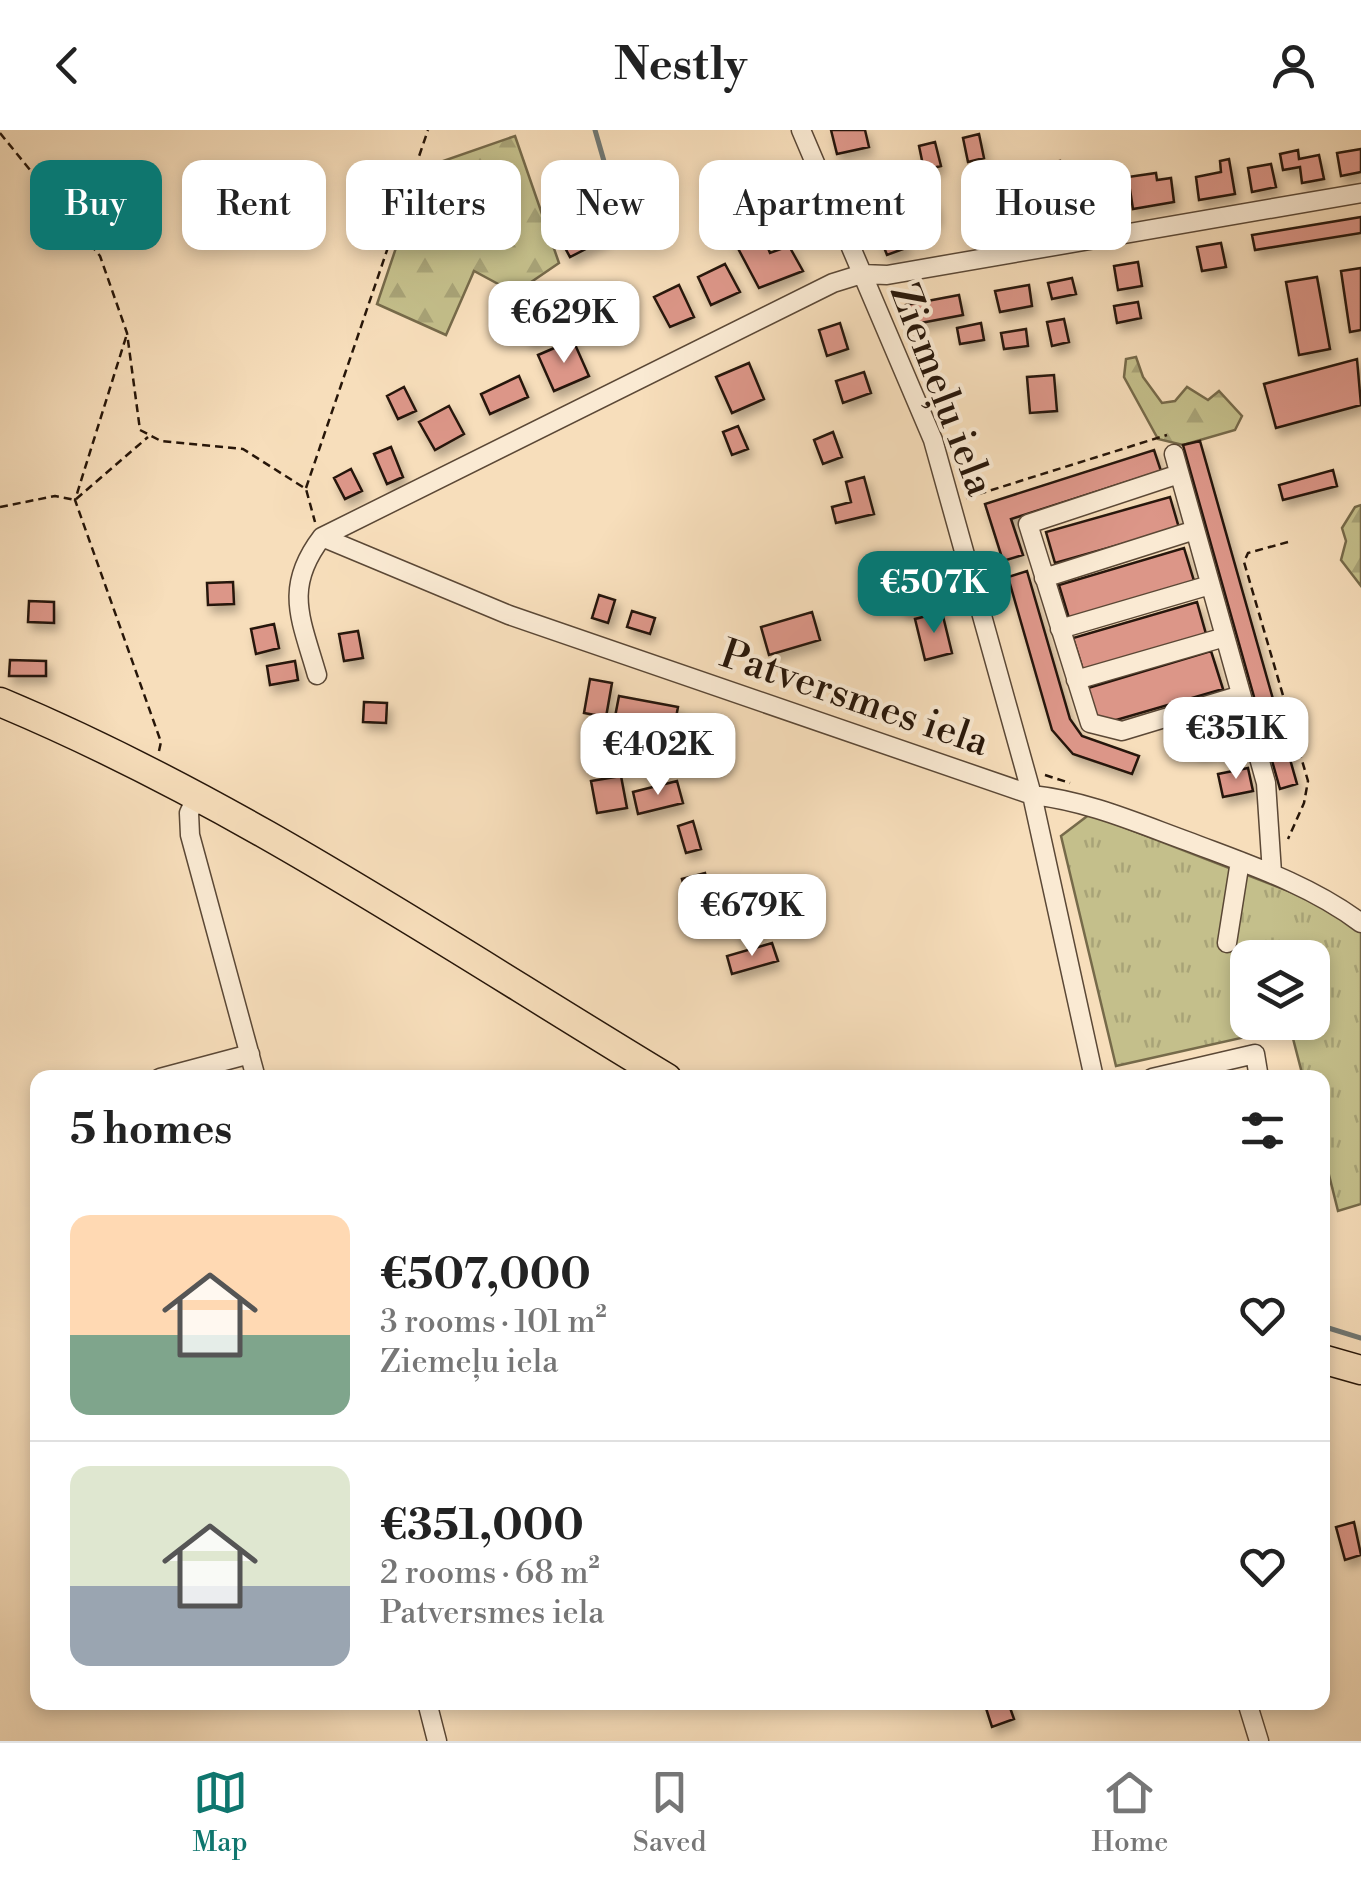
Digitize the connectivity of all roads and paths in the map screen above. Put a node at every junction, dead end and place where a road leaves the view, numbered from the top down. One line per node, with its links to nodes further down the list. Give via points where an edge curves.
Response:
1 (428, 130): 11 (path)
2 (802, 130): 5 (street, Ziemeļu iela)
3 (0, 133): 6 (path, via 100,256)
4 (1361, 193): 5 (street, via 886,276)
5 (862, 274): 13 (street, Ziemeļu iela, via 933,440); 16 (street)
6 (127, 333): 8 (path, via 140,430); 12 (path)
7 (1167, 434): 13 (path)
8 (148, 437): 11 (path, via 243,449); 12 (path)
9 (1174, 454): 10 (street)
10 (1179, 474): 15 (street); 18 (street, via 1028,524)
11 (306, 489): 16 (path)
12 (75, 500): 14 (path, via 55,496); 26 (path, via 160,742)
13 (951, 503): 27 (street, Ziemeļu iela)
14 (0, 508)
15 (1195, 530): 18 (street); 19 (street)
16 (322, 538): 22 (street, via 306,558 296,603); 27 (street, Patversmes iela, via 509,615)
17 (1288, 542): 30 (path, via 1248,553 1244,562 1308,780 1295,832)
18 (1044, 578): 20 (street)
19 (1210, 585): 20 (street); 21 (street)
20 (1060, 629): 23 (street)
21 (1225, 637): 23 (street); 24 (street)
22 (317, 675)
23 (1076, 680): 24 (street, via 1090,723 1122,732)
24 (1241, 695): 30 (street, via 1266,782)
25 (0, 702): 26 (highway)
26 (152, 771): 28 (highway)
27 (1032, 795): 29 (street, Patversmes iela, via 1077,800); 37 (street, Ziemeļu iela)
28 (197, 796): 33 (street, via 190,834); 36 (highway)
29 (1240, 862): 30 (street, Patversmes iela); 32 (street)
30 (1271, 866): 31 (street, Patversmes iela)
31 (1361, 923)
32 (1228, 943)
33 (250, 1054): 34 (street); 35 (street)
34 (190, 1070)
35 (254, 1070)
36 (654, 1070)
37 (1092, 1070)
38 (1186, 1070): 39 (street, via 1255,1054)
39 (1258, 1070)
40 (1330, 1361): 41 (highway)
41 (1361, 1370)
42 (429, 1710): 44 (street)
43 (1250, 1710): 45 (street)
44 (436, 1741)
45 (1259, 1741)

